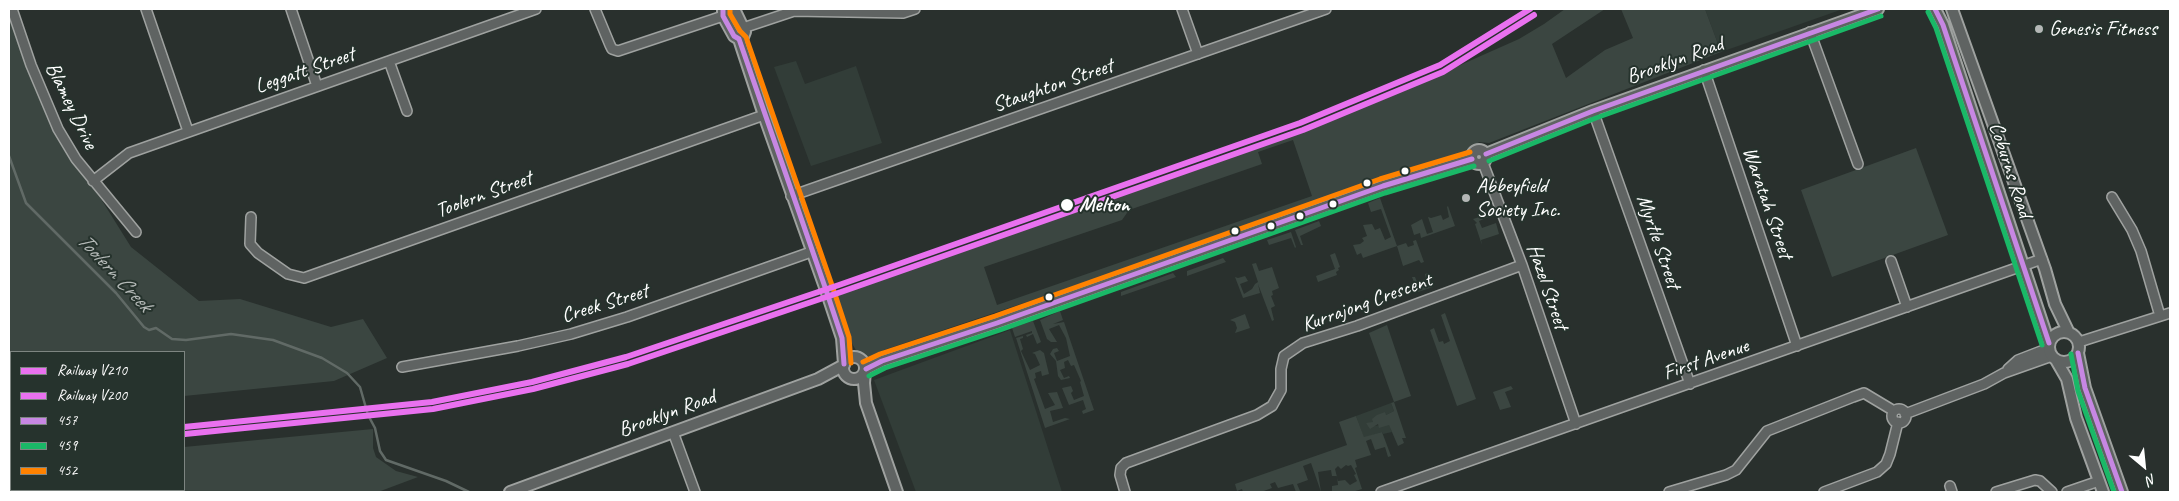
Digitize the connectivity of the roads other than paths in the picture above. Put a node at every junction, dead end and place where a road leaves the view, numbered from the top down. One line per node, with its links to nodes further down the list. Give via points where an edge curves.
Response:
1 (12, 9): 28 (street, Blamey Drive, via 46,104 76,159)
2 (146, 9): 25 (street)
3 (291, 9): 21 (street)
4 (536, 9): 19 (street, Leggatt Street)
5 (595, 9): 14 (street, via 614,51 622,51)
6 (734, 9): 15 (street)
7 (915, 9): 13 (street, via 903,13)
8 (1182, 9): 18 (street)
9 (1326, 9): 18 (street, Staughton Street)
10 (1878, 9): 16 (street, Brooklyn Road)
11 (1935, 9): 37 (street, Coburns Road)
12 (1952, 9): 34 (street, Coburns Road)
13 (871, 10): 15 (street, via 794,12)
14 (723, 13): 17 (street, via 734,36)
15 (743, 28): 17 (street, via 744,34)
16 (1810, 32): 20 (street, Brooklyn Road); 27 (street)
17 (739, 39): 24 (street)
18 (1198, 54): 29 (street, Staughton Street)
19 (389, 61): 21 (street, Leggatt Street); 22 (street)
20 (1704, 70): 23 (street, Brooklyn Road); 43 (street, Waratah Street)
21 (316, 86): 25 (street, Leggatt Street)
22 (407, 111)
23 (1593, 111): 26 (street, Brooklyn Road); 49 (street, Myrtle Street)
24 (764, 115): 29 (street); 31 (street, Toolern Street, via 304,278 288,274 250,244)
25 (188, 131): 28 (street, Leggatt Street, via 129,153)
26 (1484, 158): 36 (street, Hazel Street); 46 (street, Brooklyn Road, via 1480,149 1475,150 1472,159 1383,186 981,329)
27 (1858, 164)
28 (93, 181): 32 (street, Blamey Drive)
29 (792, 196): 33 (street)
30 (2112, 198): 40 (street, via 2141,251)
31 (251, 217)
32 (136, 232)
33 (811, 252): 42 (street); 47 (street, Creek Street, via 627,318 572,334)
34 (2042, 259): 37 (street, First Avenue); 41 (street, Coburns Road, via 2055,304)
35 (1891, 261): 38 (street)
36 (1522, 265): 54 (street, Hazel Street); 60 (street, Kurrajong Crescent, via 1303,343 1284,356 1281,390 1272,406 1257,415 1126,463 1120,475)
37 (2022, 266): 38 (street, First Avenue); 45 (street, Coburns Road)
38 (1907, 307): 43 (street, First Avenue)
39 (2170, 313): 40 (street)
40 (2160, 316): 44 (street)
41 (2069, 333): 44 (street); 45 (street, via 2059,333)
42 (842, 338): 46 (street); 48 (street)
43 (1797, 346): 49 (street, First Avenue)
44 (2078, 348): 45 (street, via 2071,360 2061,362); 68 (street, via 2086,388)
45 (2052, 352): 52 (street, via 2018,360 2004,373 1984,384); 56 (street, Coburns Road, via 2067,379 2076,418)
46 (863, 365): 48 (street, via 849,358); 48 (street, via 857,379); 50 (street)
47 (402, 367)
48 (846, 370): 50 (street); 55 (street, Brooklyn Road)
49 (1690, 384): 54 (street, First Avenue)
50 (866, 403): 59 (street)
51 (1894, 411): 52 (street, via 1901,409); 53 (street, via 1892,417); 62 (street, via 1864,393 1853,396 1767,431 1736,470)
52 (1906, 414): 53 (street, via 1904,420)
53 (1898, 422): 63 (street, via 1886,464 1877,472)
54 (1576, 424): 61 (street, First Avenue)
55 (673, 432): 57 (street, Brooklyn Road); 58 (street)
56 (2099, 482): 66 (street); 67 (street, Coburns Road)
57 (510, 492)
58 (695, 492)
59 (897, 492)
60 (1125, 492)
61 (1381, 492)
62 (1669, 492)
63 (1824, 492)
64 (1996, 492): 65 (street, via 2035,480)
65 (2052, 492)
66 (2067, 492)
67 (2103, 492)
68 (2122, 492)

